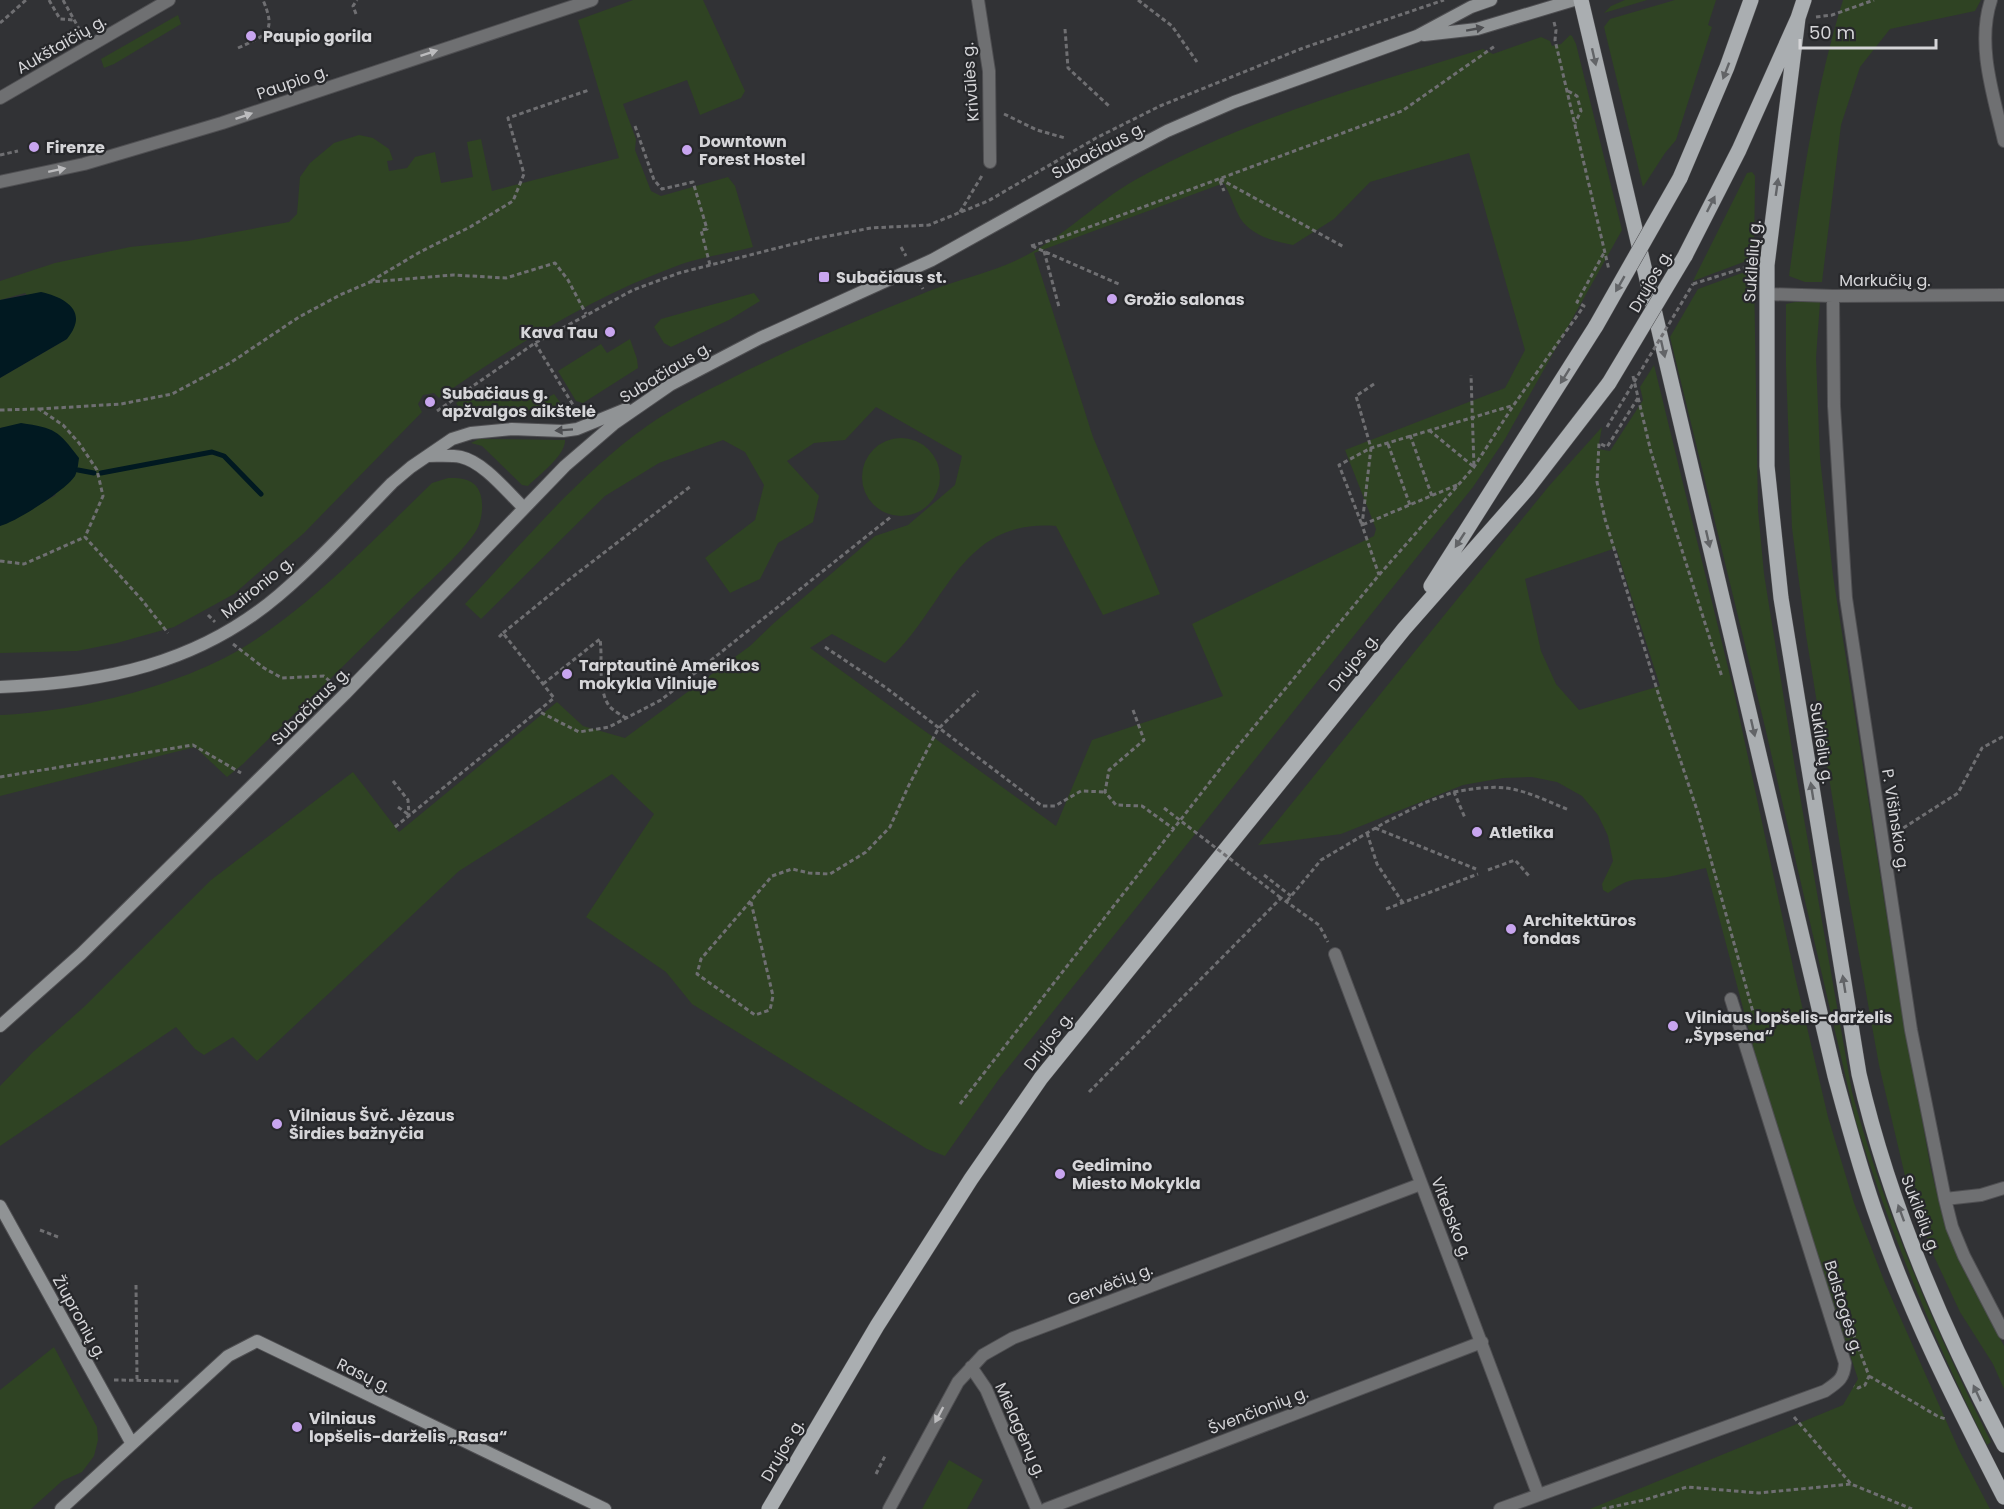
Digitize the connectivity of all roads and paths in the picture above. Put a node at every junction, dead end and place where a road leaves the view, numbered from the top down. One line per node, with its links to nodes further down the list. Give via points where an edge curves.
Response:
1 (26, 0): 21 (path)
2 (49, 0): 20 (path, via 60,19)
3 (63, 0): 20 (path)
4 (169, 0): 25 (street, Aukštaičių g.)
5 (263, 0): 27 (path, via 271,17 268,29 263,36)
6 (357, 0): 18 (path, via 353,6)
7 (592, 0): 42 (street, Paupio g., one-way to 7, via 84,164 217,125)
8 (978, 0): 33 (street, Krivūlės g., via 989,71)
9 (1138, 0): 28 (path, via 1172,26)
10 (1444, 0): 44 (path, via 1303,48 1160,106 988,201)
11 (1491, 0): 24 (main road, Subačiaus g.)
12 (1574, 0): 24 (main road, Subačiaus g., one-way to 12, via 1477,29)
13 (1581, 0): 159 (main road, one-way to 159, via 1834,1076 1856,1155 1878,1222 1937,1364)
14 (1751, 0): 88 (main road, Drujos g., one-way to 88, bridge, via 1680,178 1596,326)
15 (1804, 0): 19 (main road, Drujos g.)
16 (1874, 0): 19 (path, via 1832,15)
17 (1991, 0): 37 (street, via 1985,33)
18 (356, 14)
19 (1798, 18): 49 (main road, Sukilėlių g., one-way to 19); 88 (main road, Drujos g., one-way to 19, bridge, via 1528,488 1609,383 1685,256 1739,150)
20 (74, 20): 25 (path)
21 (0, 23)
22 (1065, 29): 32 (path, via 1068,68)
23 (1556, 30): 30 (path)
24 (1417, 36): 63 (main road, Subačiaus g., via 1234,102 1167,131 932,260 749,343)
25 (89, 46): 31 (street, Aukštaičių g.)
26 (1495, 46): 41 (path, via 1402,111)
27 (238, 48)
28 (1197, 62)
29 (589, 90): 51 (path, via 508,118 524,174 513,201)
30 (1567, 91): 34 (path); 34 (path, via 1577,96 1581,111)
31 (0, 98)
32 (1109, 106)
33 (989, 107): 36 (path, via 1037,130); 40 (street, Krivūlės g.)
34 (1575, 123): 47 (path)
35 (635, 126): 48 (path, via 654,180 662,189 693,182 706,229 701,230)
36 (1065, 138)
37 (2004, 141)
38 (18, 151): 39 (path)
39 (0, 155)
40 (990, 162): 44 (path)
41 (1220, 179): 43 (path); 45 (path); 46 (path, via 1031,246)
42 (0, 182)
43 (1224, 191)
44 (960, 212): 48 (path, via 929,225 837,234)
45 (1344, 247)
46 (1044, 251): 52 (path); 56 (path)
47 (1605, 251): 50 (path); 64 (path, via 1577,302 1584,306)
48 (710, 265): 57 (path, via 633,290)
49 (1767, 266): 53 (main road, Sukilėlių g.); 70 (path, bridge, via 1749,266 1693,284)
50 (1610, 274)
51 (370, 282): 57 (path, via 453,275 506,278 555,263); 65 (path, via 299,317 230,363 172,394 121,404)
52 (1121, 285)
53 (1766, 294): 55 (street, Markučių g.); 155 (main road, Sukilėlių g., one-way to 53, via 1982,1404 1908,1233 1879,1152 1859,1074 1781,598 1767,466)
54 (2004, 295): 55 (street, Markučių g.)
55 (1833, 296): 118 (street, P. Višinskio g., via 1834,406 1846,598)
56 (1059, 307)
57 (586, 314): 58 (path)
58 (535, 343): 67 (path); 68 (path)
59 (1472, 375): 69 (path)
60 (1633, 376): 62 (path)
61 (1374, 384): 74 (path, via 1356,396)
62 (1638, 398): 95 (path, via 1651,452); 132 (path, via 1607,447 1599,443 1597,482 1659,696 1702,824)
63 (639, 405): 75 (main road, Maironio g., one-way to 75, via 577,429 471,433 452,439); 81 (main road, Subačiaus g., via 590,443)
64 (1513, 406): 69 (path); 76 (path)
65 (39, 409): 66 (path); 84 (path, via 63,425 97,470 103,496)
66 (0, 411)
67 (437, 411)
68 (579, 414)
69 (1472, 418): 71 (path); 76 (path)
70 (1607, 427)
71 (1429, 430): 72 (path); 76 (path)
72 (1410, 435): 73 (path); 79 (path)
73 (1388, 444): 74 (path); 80 (path)
74 (1371, 448): 83 (path); 83 (path, via 1339,465)
75 (428, 456): 81 (main road, via 463,458 475,463); 91 (main road, Maironio g., via 392,483 279,595)
76 (1474, 467): 77 (path)
77 (1458, 484): 79 (path); 86 (path)
78 (691, 486): 90 (path)
79 (1432, 496): 80 (path)
80 (1410, 505): 83 (path)
81 (524, 508): 133 (main road, Subačiaus g., via 345,694 81,954)
82 (892, 516): 101 (path, via 661,700)
83 (1362, 525): 86 (path)
84 (85, 537): 85 (path, via 24,564); 89 (path)
85 (0, 561)
86 (1380, 575): 116 (path)
87 (208, 615): 91 (path)
88 (1404, 629): 163 (main road, Drujos g., via 1041,1078 877,1326)
89 (168, 633)
90 (503, 633): 92 (path); 96 (path)
91 (224, 634): 94 (path, via 236,648 282,678); 97 (main road, Maironio g., via 164,661 127,672 51,685)
92 (499, 637)
93 (825, 647): 102 (path)
94 (324, 676)
95 (1724, 683)
96 (543, 684): 100 (path, via 554,698); 101 (path, via 600,639 601,687 610,706)
97 (0, 687)
98 (978, 691): 102 (path)
99 (1133, 710): 107 (path, via 1144,740 1109,770)
100 (538, 711): 101 (path, via 579,732 609,727); 112 (path)
101 (626, 718)
102 (938, 729): 107 (path, via 1042,806 1055,806 1081,791); 127 (path, via 890,827 866,852 831,874 792,869 772,876)
103 (2004, 736): 118 (path, via 1982,748 1958,793)
104 (241, 773): 105 (path, via 193,745)
105 (0, 777)
106 (393, 781): 112 (path, via 408,800)
107 (1105, 792): 116 (path, via 1116,805 1142,806)
108 (1454, 792): 111 (path, via 1505,788 1532,794); 113 (path); 115 (path)
109 (398, 807): 112 (path)
110 (1164, 808): 125 (path, bridge)
111 (1569, 810)
112 (410, 815): 114 (path)
113 (1465, 818)
114 (395, 827)
115 (1375, 828): 117 (path); 119 (path)
116 (1174, 829): 135 (path)
117 (1367, 833): 124 (path, via 1321,860); 128 (path, via 1377,864)
118 (1883, 841): 138 (street, P. Višinskio g., via 1911,1030)
119 (1476, 868)
120 (1488, 870): 123 (path, via 1515,860)
121 (1478, 874): 128 (path)
122 (1264, 875): 124 (path)
123 (1529, 876)
124 (1291, 896): 126 (path)
125 (1281, 898): 126 (path); 134 (path)
126 (1287, 901): 130 (path, via 1318,925)
127 (751, 902): 127 (path, via 701,959 697,974 755,1015 770,1010 773,996)
128 (1403, 903): 129 (path)
129 (1386, 909)
130 (1335, 954): 136 (street, Vitebsko g.)
131 (1731, 999): 149 (street, Balstogės g., via 1845,1363)
132 (1755, 1022)
133 (0, 1026)
134 (1089, 1092)
135 (960, 1104)
136 (1421, 1184): 145 (street, Vitebsko g.); 146 (street, Gervėčių g., via 1013,1338 983,1355)
137 (2004, 1188): 138 (street)
138 (1945, 1199): 144 (street, P. Višinskio g., via 1964,1256)
139 (0, 1206): 150 (main road, Žiupronių g.)
140 (40, 1230): 141 (path)
141 (58, 1237)
142 (135, 1285): 148 (path)
143 (1852, 1331): 147 (path)
144 (2004, 1333)
145 (1482, 1342): 160 (street, Vitebsko g.); 166 (street, Švenčionių g.)
146 (971, 1367): 164 (street, Gervėčių g., one-way to 164, via 949,1396); 165 (street, Mielagėnų g., via 986,1389)
147 (1869, 1376): 149 (path, via 1865,1385 1858,1388); 153 (path)
148 (136, 1379): 150 (path); 151 (path, via 180,1382)
149 (1840, 1379): 152 (street, Balstogės g., via 1825,1391)
150 (97, 1381): 154 (main road, Žiupronių g.)
151 (189, 1392): 154 (main road, Rasų g.); 162 (main road, Rasų g., via 228,1356 257,1341)
152 (1785, 1406): 158 (path); 160 (street, Balstogės g.)
153 (1948, 1419)
154 (132, 1444): 161 (main road, Rasų g.)
155 (2004, 1444)
156 (885, 1456): 157 (path)
157 (876, 1474)
158 (1851, 1484): 168 (path, via 1759,1493 1687,1487); 169 (path)
159 (2003, 1493)
160 (1538, 1494): 167 (street, Balstogės g.)
161 (61, 1509)
162 (605, 1509)
163 (769, 1509)
164 (889, 1509)
165 (1037, 1509)
166 (1046, 1509)
167 (1500, 1509)
168 (1602, 1509)
169 (1912, 1509)

